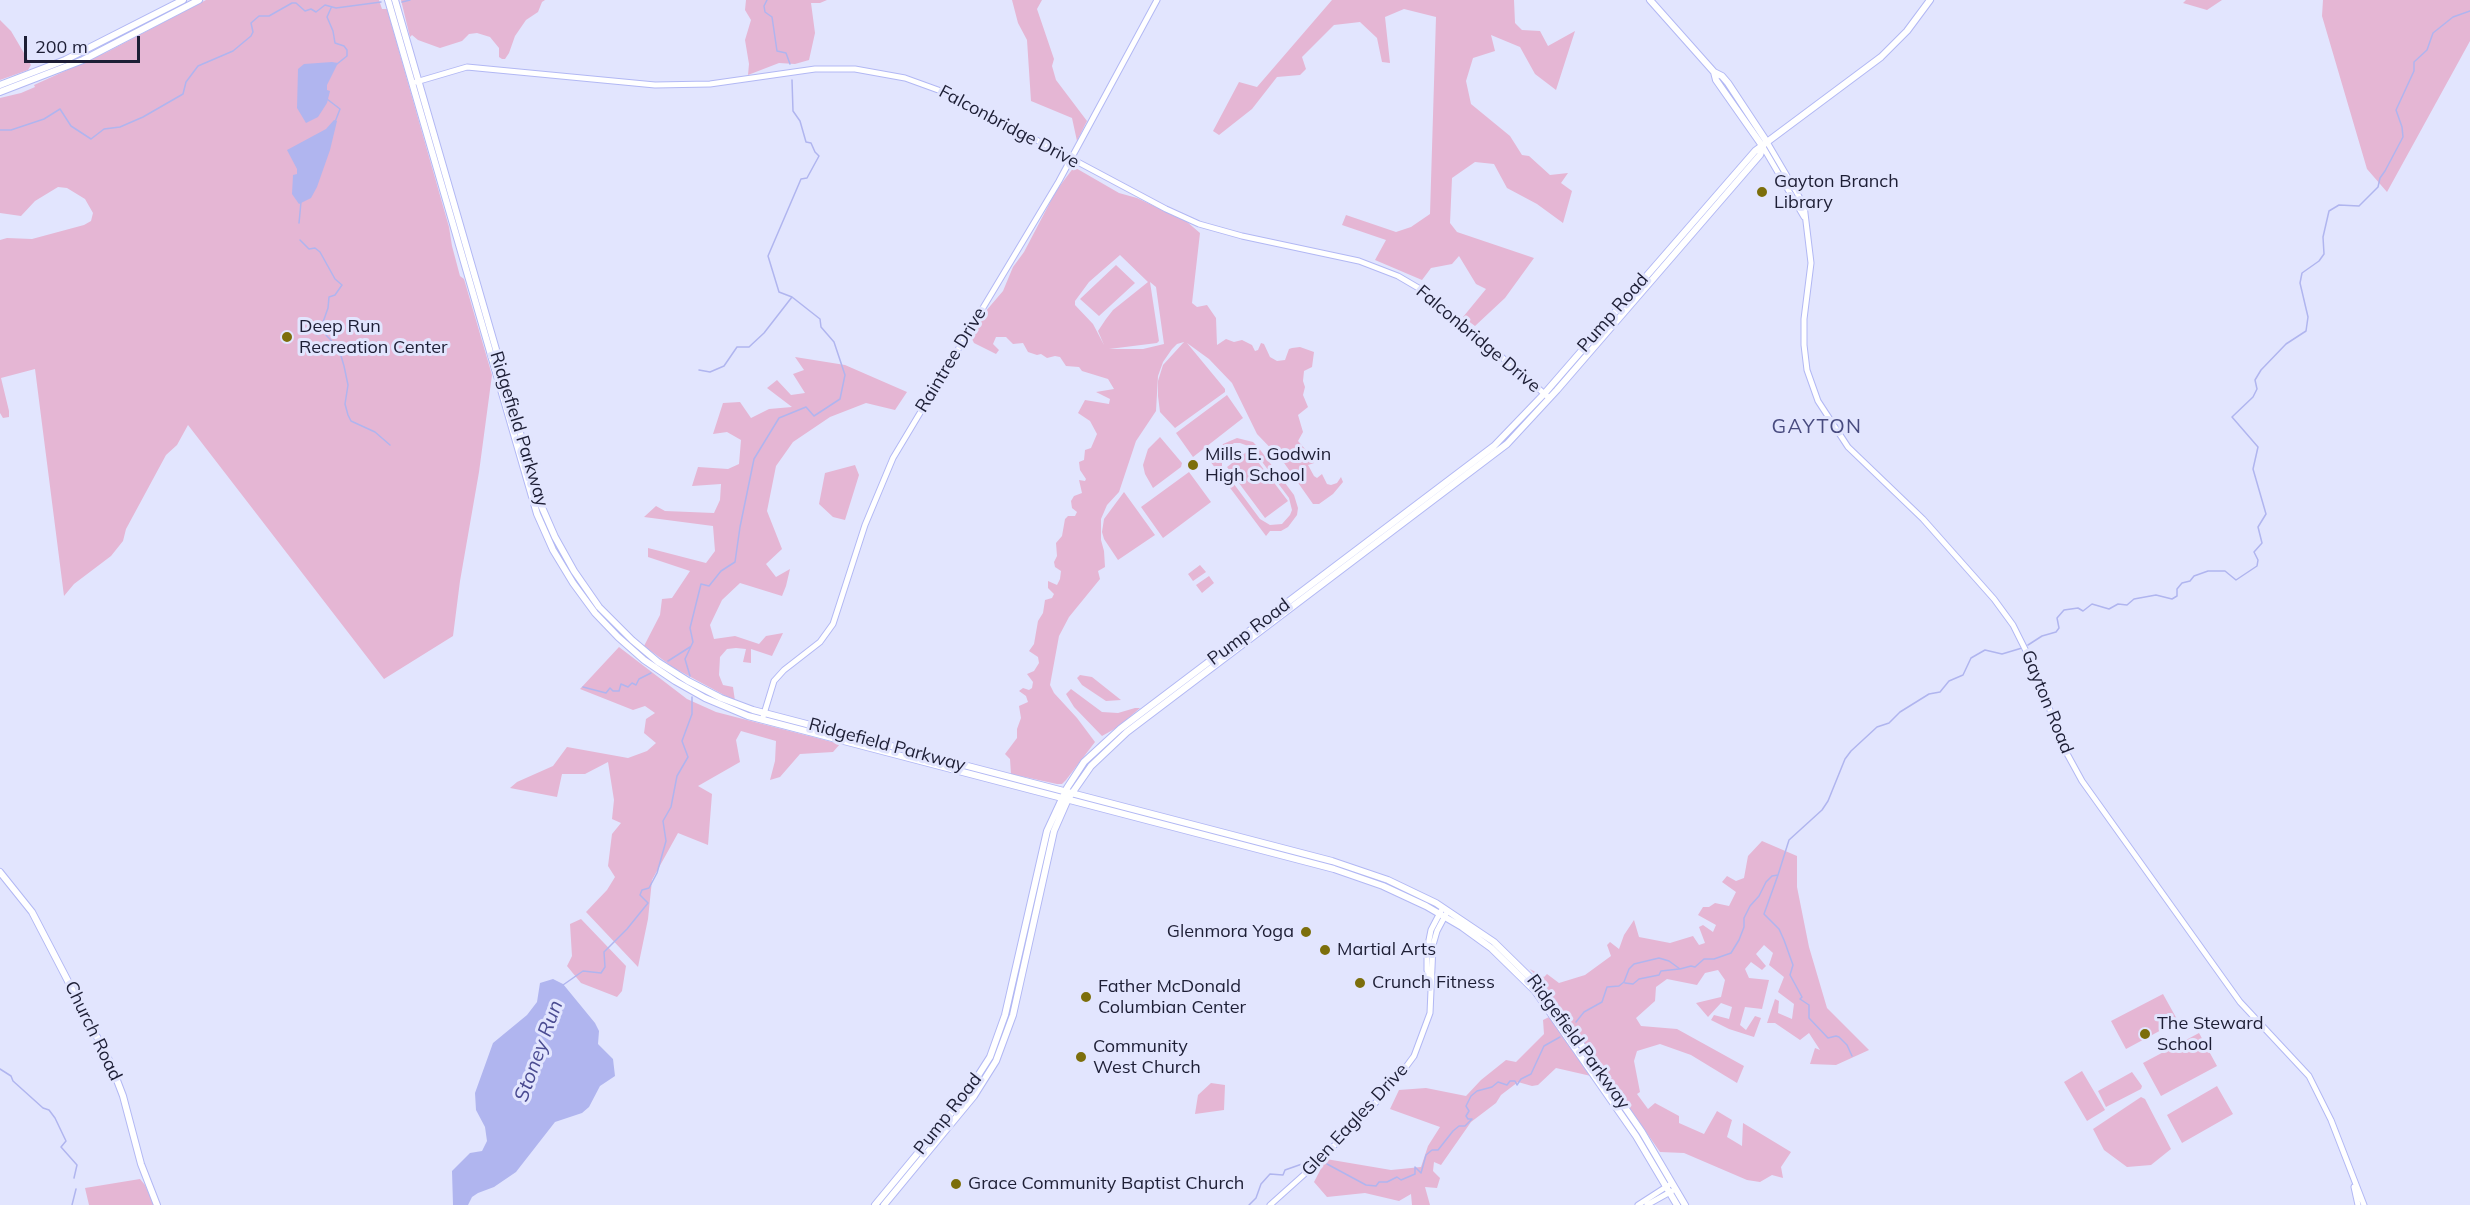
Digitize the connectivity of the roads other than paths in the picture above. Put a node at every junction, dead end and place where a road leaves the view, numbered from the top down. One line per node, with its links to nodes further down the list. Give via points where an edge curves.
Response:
1 (183, 0): 9 (main road, via 64,60)
2 (198, 0): 10 (main road, via 82,60)
3 (388, 0): 8 (main road, Ridgefield Parkway)
4 (395, 0): 8 (main road, Ridgefield Parkway)
5 (1157, 0): 12 (street, Raintree Drive)
6 (1650, 0): 11 (main road, Gayton Road, via 1714,72)
7 (1930, 0): 11 (main road, Pump Road, via 1881,57)
8 (415, 82): 12 (street, Falconbridge Drive, via 467,67 683,86 815,69 866,70 944,92); 14 (main road, Ridgefield Parkway, via 527,485 553,550 595,613 644,660 693,692 734,711)
9 (0, 85)
10 (0, 92)
11 (1765, 144): 13 (main road, Pump Road); 18 (street, Gayton Road, via 1804,217 1811,263 1804,320 1805,354 1815,393 1827,416 1848,447 1935,532 2013,625 2033,665 2065,750 2082,781 2240,1002 2309,1076)
12 (1071, 159): 13 (street, Falconbridge Drive, via 1199,224 1359,261 1398,276 1435,300); 14 (street, Raintree Drive, via 893,458 868,517 833,624 820,642 774,681)
13 (1547, 396): 15 (main road, Pump Road, via 1488,452 1110,736 1084,762)
14 (763, 716): 15 (main road, Ridgefield Parkway)
15 (1066, 795): 17 (main road, Ridgefield Parkway, via 1342,872); 21 (main road, Pump Road, via 1045,836 1005,1015 990,1058 969,1091); 22 (main road, Pump Road, via 1047,854 1013,1015 999,1055 974,1096)
16 (0, 872): 20 (main road, Church Road, via 37,920 110,1062)
17 (1444, 912): 19 (main road, Ridgefield Parkway, via 1494,942 1544,991 1632,1116); 23 (street, Glen Eagles Drive, via 1434,945 1431,1007 1414,1056 1401,1075 1323,1157)
18 (2352, 1176): 28 (street, Gayton Road); 29 (street, Gayton Road)
19 (1672, 1188): 24 (street); 25 (street); 26 (main road, Ridgefield Parkway); 27 (main road, Ridgefield Parkway)
20 (158, 1205)
21 (875, 1205)
22 (884, 1205)
23 (1270, 1205)
24 (1638, 1205)
25 (1647, 1205)
26 (1677, 1205)
27 (1685, 1205)
28 (2358, 1205)
29 (2364, 1205)

